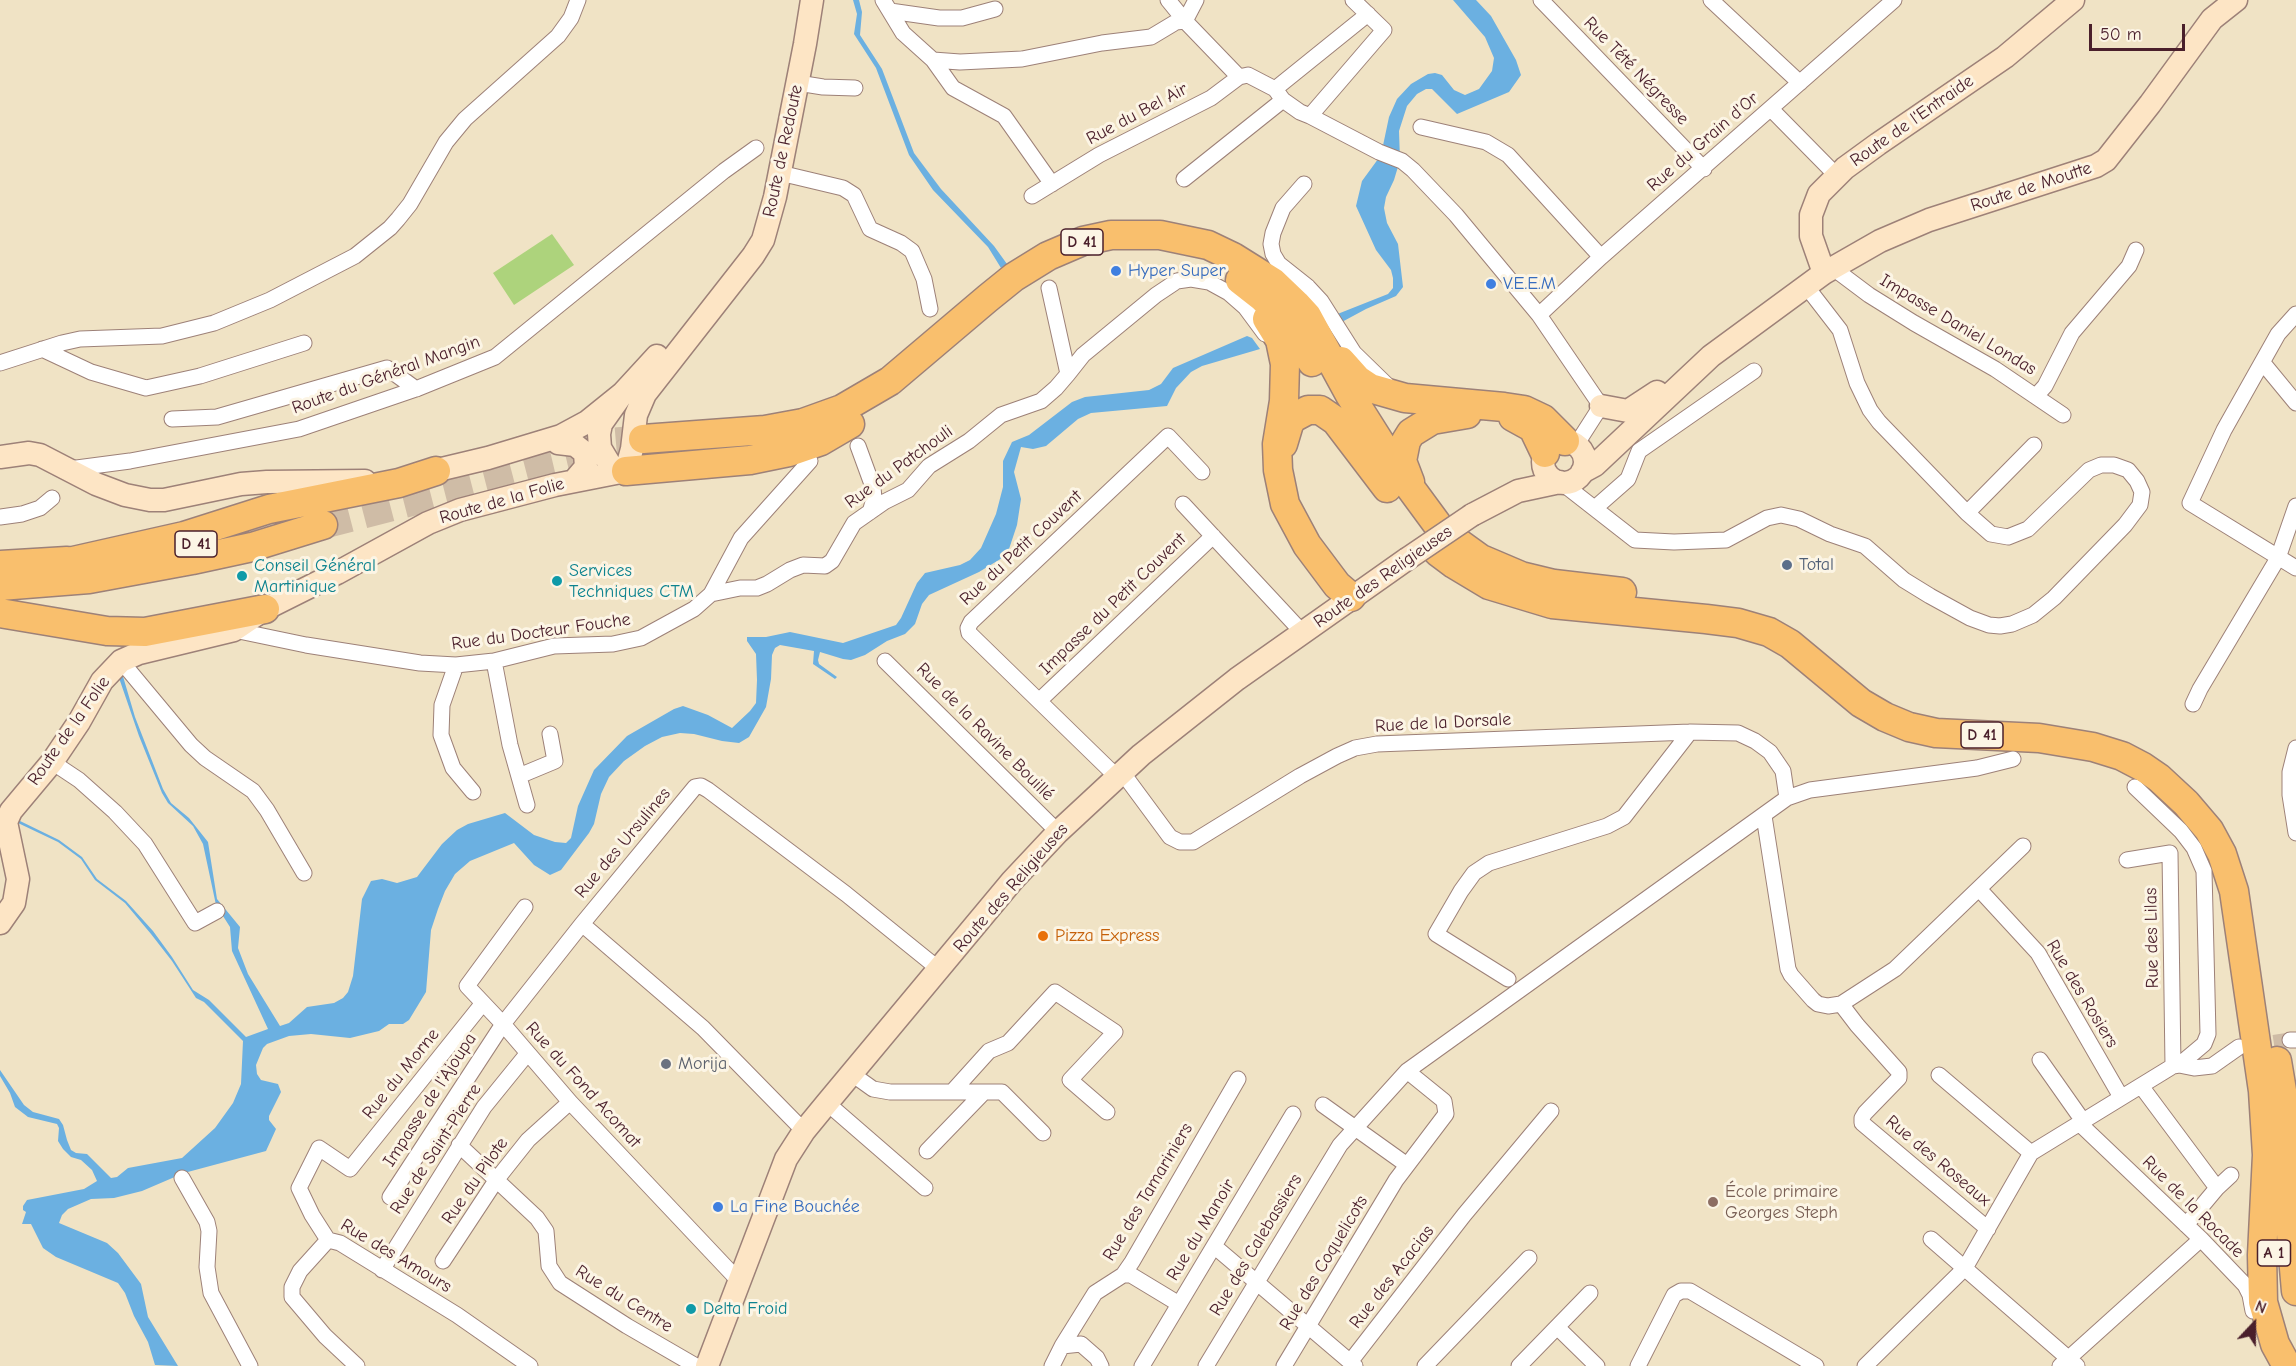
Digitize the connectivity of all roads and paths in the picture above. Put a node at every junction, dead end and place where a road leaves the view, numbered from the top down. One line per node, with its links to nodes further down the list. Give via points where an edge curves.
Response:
1 (578, 0): 43 (street, via 558,36 465,119 398,219 355,256 270,300 213,323 162,336 80,339)
2 (812, 0): 17 (main road, Route de Redoute)
3 (1168, 0): 14 (street)
4 (1196, 0): 14 (street)
5 (1353, 0): 13 (street)
6 (1541, 0): 25 (street, Rue Tété Négresse)
7 (1711, 0): 18 (street)
8 (2073, 0): 27 (main road, Route de l'Entraide, via 2005,57)
9 (2236, 0): 34 (main road, Route de Moutte, via 2212,19 2106,160 1929,220 1880,241)
10 (1891, 1): 18 (street, Rue du Grain d'Or)
11 (886, 6): 12 (street, via 939,18 962,18); 15 (street, via 903,33)
12 (994, 9)
13 (1368, 14): 20 (street, via 1284,83); 22 (street, via 1384,30)
14 (1185, 21): 15 (street, via 1151,37 1023,59); 16 (street)
15 (933, 60): 29 (street, via 953,88 1004,116)
16 (1239, 77): 20 (street, via 1248,75); 29 (street, Rue du Bel Air, via 1211,98 1109,150)
17 (798, 83): 19 (street); 26 (main road, Route de Redoute)
18 (1800, 83): 21 (street, Rue du Grain d'Or)
19 (855, 88)
20 (1279, 94): 22 (street); 28 (street)
21 (1771, 109): 25 (street, Rue du Grain d'Or); 27 (street)
22 (1310, 116): 40 (street, via 1407,166 1456,215)
23 (1421, 127): 33 (street, via 1486,142 1508,155)
24 (756, 148): 50 (street, Route du Général Mangin, via 495,357)
25 (1704, 169): 33 (street, Rue du Grain d'Or)
26 (780, 173): 37 (main road, Route de Redoute, via 763,240); 38 (street, via 843,188 854,195 870,230 912,251 924,279)
27 (1837, 176): 34 (main road, Route de l'Entraide, via 1819,194 1811,214 1811,236)
28 (1184, 179)
29 (1053, 184): 31 (street, Rue du Bel Air)
30 (1304, 184): 53 (street, via 1283,208 1273,233 1273,254 1321,301 1354,353 1383,383)
31 (1032, 196)
32 (2136, 250): 52 (street, via 2129,266 2072,333)
33 (1601, 257): 40 (street, Rue du Grain d'Or)
34 (1821, 275): 44 (main road, Route des Religieuses); 52 (street, Impasse Daniel Londas, via 1869,295); 83 (street, via 1857,383 1878,422)
35 (1241, 280): 45 (highway, via 1280,340); 61 (highway, D 41, via 1201,260 1160,250 1121,249 1061,263 1027,284 872,413); 76 (highway, D 41, via 1285,320)
36 (1049, 288): 49 (street)
37 (725, 290): 51 (main road); 67 (main road, via 637,409)
38 (930, 309)
39 (2296, 314): 47 (street, via 2278,334)
40 (1539, 315): 55 (street)
41 (1307, 316): 53 (highway, via 1358,380 1370,388); 67 (highway, D 41, via 1264,276 1208,245 1160,235 1083,241 1031,265 890,381 812,410 753,418); 85 (highway, D 41, via 1350,395)
42 (304, 343): 43 (street, via 200,376 146,388 91,372)
43 (42, 349): 46 (street)
44 (1711, 356): 55 (main road, via 1628,411); 63 (main road, Route des Religieuses)
45 (1280, 361): 49 (street, Rue du Patchouli, via 1245,307 1209,282 1191,279 1177,281 1156,295 1083,355); 56 (highway); 71 (highway, via 1284,401 1277,444)
46 (0, 363)
47 (2263, 363): 54 (street); 87 (street, via 2224,430 2190,503)
48 (1754, 371): 81 (street, via 1639,451 1628,478)
49 (1068, 374): 82 (street, Rue du Patchouli, via 1041,401 1001,415 929,466 908,490)
50 (416, 389): 58 (street, via 387,368 218,417); 70 (street, Route du Général Mangin, via 299,429)
51 (623, 393): 59 (main road); 66 (main road, via 579,427)
52 (2036, 396): 57 (street, Impasse Daniel Londas)
53 (1405, 398): 60 (street, via 1420,411); 65 (highway, via 1524,410 1543,419)
54 (2296, 403)
55 (1596, 413): 65 (street)
56 (1298, 415): 71 (highway, via 1287,430); 76 (highway, via 1308,410 1328,414)
57 (2063, 415)
58 (172, 419)
59 (601, 424): 62 (main road); 67 (main road); 67 (main road, via 600,448)
60 (1419, 426): 65 (highway, via 1439,418 1488,413 1514,417); 85 (highway, via 1406,441 1402,461)
61 (854, 435): 67 (highway, via 750,460); 82 (street, via 873,487)
62 (558, 442): 66 (main road); 75 (main road, via 575,445 585,453 586,467)
63 (1616, 445): 65 (main road); 74 (main road, Route des Religieuses, via 1595,465)
64 (2034, 445): 83 (street)
65 (1563, 448): 74 (main road, via 1585,462); 74 (main road, via 1546,472 1554,480); 77 (main road, Route des Religieuses)
66 (522, 449): 72 (main road)
67 (633, 451): 75 (main road, Route de la Folie)
68 (0, 457): 70 (main road, via 29,453)
69 (810, 461): 92 (street, Rue du Docteur Fouche, via 741,538)
70 (67, 469): 72 (main road, via 125,495 157,501 258,483 386,480)
71 (1278, 470): 93 (highway, via 1285,504 1296,527 1337,585)
72 (436, 471): 88 (highway)
73 (1202, 472): 102 (street, Rue du Petit Couvent, via 1168,436 971,622 969,633)
74 (1571, 479): 77 (main road, Route des Religieuses); 81 (street)
75 (574, 481): 94 (main road, Route de la Folie, via 460,510 428,523)
76 (1387, 488): 85 (highway, D 41)
77 (1518, 491): 93 (main road, Route des Religieuses, bridge, via 1472,515)
78 (52, 498): 84 (street, via 22,514)
79 (1183, 504): 86 (street)
80 (2296, 506): 87 (street)
81 (1595, 508): 83 (street, via 1635,540 1726,540 1767,518 1780,515 1798,519 1864,546 1930,596 1970,618 2000,626 2033,615 2054,598 2125,525 2140,505 2142,492 2128,470 2102,465 2089,470 2028,529 2008,537 1991,534)
82 (870, 512): 92 (street, Rue du Patchouli, via 854,523 832,561 825,566 803,566 757,588)
83 (1967, 513)
84 (0, 517)
85 (1435, 532): 140 (highway, D 41, via 1521,576 1554,584 1738,605 1767,614 1789,624 1878,693 1904,706 1934,714 2091,730 2160,759 2198,791 2225,827 2242,860); 159 (highway, D 41, via 1454,564 1489,585 1552,604 1738,623 1769,632 1790,644 1861,703 1909,727 1936,733 2039,738 2093,747 2122,756 2159,778 2209,830 2234,891 2258,1050)
86 (1212, 536): 97 (street); 102 (street, Impasse du Petit Couvent)
87 (2278, 558): 90 (street); 103 (street)
88 (73, 561): 89 (highway, D 41); 91 (highway, D 41, via 135,556 320,520 252,547 192,560 89,579)
89 (0, 565)
90 (2296, 568)
91 (0, 586)
92 (711, 594): 99 (street, Rue du Docteur Fouche, via 694,609 641,638 620,643 554,646)
93 (1351, 597): 97 (main road, Route des Religieuses)
94 (265, 609): 96 (highway)
95 (0, 614): 96 (highway, via 106,631 145,632)
96 (221, 625): 98 (main road, Route de la Folie); 101 (street, Rue du Docteur Fouche, via 306,645)
97 (1303, 633): 109 (main road, Route des Religieuses, via 1237,679)
98 (121, 661): 108 (main road, Route de la Folie, via 102,681); 121 (street, via 191,745 253,791)
99 (494, 661): 101 (street, Rue du Docteur Fouche); 110 (street)
100 (885, 661): 117 (street, Rue de la Ravine Bouillé)
101 (456, 665): 112 (street, via 442,705 441,735 453,768)
102 (1040, 700): 109 (street, Rue du Petit Couvent)
103 (2193, 704)
104 (1690, 732): 109 (street, Rue de la Dorsale, via 1355,748 1300,776 1193,842 1170,837); 113 (street, Rue de la Dorsale, via 1738,733 1755,741 1770,752 1783,771); 129 (street, via 1624,817 1607,826 1489,863 1474,873 1436,934)
105 (550, 734): 110 (street, via 555,761)
106 (2296, 748): 118 (street, via 2290,772)
107 (2013, 759): 113 (street, via 1977,768 1810,790)
108 (52, 762): 116 (main road, Route de la Folie); 125 (street, via 79,780 145,844 195,923)
109 (1119, 775): 117 (main road, Route des Religieuses)
110 (519, 776): 114 (street)
111 (2135, 787): 136 (street, via 2181,831 2198,854 2204,871 2208,1034 2204,1044)
112 (473, 792)
113 (1787, 798): 115 (street, Rue des Calebassiers)
114 (527, 805)
115 (1764, 816): 131 (street, via 1788,969 1818,1004); 137 (street, Rue des Calebassiers)
116 (3, 820): 123 (main road, Route de la Folie, via 18,879)
117 (1058, 832): 128 (main road, Route des Religieuses, via 1012,881)
118 (2296, 833)
119 (2022, 846): 122 (street)
120 (2127, 860): 136 (street, Rue des Lilas, via 2170,853)
121 (304, 873)
122 (1979, 889): 131 (street, via 1895,969); 145 (street, Rue des Rosiers, via 2038,953)
123 (8, 892): 126 (main road, Route de la Folie, via 8,915)
124 (525, 907): 130 (street, Rue du Fond Acomat, via 466,986)
125 (217, 911)
126 (0, 923)
127 (582, 924): 128 (street, Rue des Ursulines, via 695,787 701,786); 132 (street, Rue des Ursulines); 154 (street, via 703,1028)
128 (940, 970): 138 (main road, Route des Religieuses)
129 (1508, 979)
130 (483, 1003): 132 (street, Rue du Fond Acomat); 161 (street, Rue du Morne)
131 (1841, 1004): 170 (street, Rue des Roseaux, via 1899,1072 1899,1078 1865,1113 1862,1123)
132 (503, 1024): 134 (street, Rue du Fond Acomat); 168 (street, Impasse de l'Ajoupa)
133 (2239, 1047): 136 (street, via 2212,1066)
134 (527, 1054): 146 (street, Rue du Fond Acomat); 156 (street, Rue de Saint-Pierre)
135 (2040, 1060): 152 (street, Rue de la Rocade)
136 (2176, 1065): 142 (street)
137 (1407, 1071): 153 (street, Rue des Calebassiers); 160 (street, Rue des Coquelicots, via 1444,1101 1446,1114)
138 (852, 1074): 143 (street, via 873,1089); 147 (main road, Route des Religieuses)
139 (1939, 1075): 158 (street)
140 (2279, 1075): 162 (highway); 182 (highway, A 1)
141 (1238, 1079): 179 (street, Rue des Tamariniers)
142 (2141, 1086): 145 (street); 167 (street)
143 (952, 1092): 144 (street); 150 (street, via 988,1051 1008,1043 1055,992 1115,1032 1070,1080)
144 (984, 1092): 155 (street, via 1002,1092); 157 (street)
145 (2121, 1097): 152 (street)
146 (570, 1102): 165 (street, Rue du Pilote, via 528,1140); 180 (street, Rue du Fond Acomat)
147 (827, 1103): 154 (main road, Route des Religieuses); 166 (street)
148 (1323, 1105): 153 (street)
149 (1551, 1111): 190 (street, Rue des Acacias, via 1464,1215)
150 (1107, 1112)
151 (1293, 1114): 174 (street, Rue du Manoir)
152 (2081, 1122): 158 (street); 169 (street, Rue de la Rocade)
153 (1356, 1128): 160 (street); 181 (street, Rue des Calebassiers, via 1340,1144)
154 (804, 1131): 180 (main road, Route des Religieuses, via 786,1159)
155 (1043, 1133)
156 (459, 1145): 165 (street, Rue du Centre); 178 (street, Rue de Saint-Pierre)
157 (927, 1151)
158 (2031, 1153): 170 (street)
159 (2266, 1155): 188 (highway, A 1, via 2277,1277); 191 (highway, via 2264,1302)
160 (1407, 1165): 185 (street, Rue des Coquelicots)
161 (350, 1169): 173 (street, Rue des Amours, via 319,1148 299,1188)
162 (2296, 1174)
163 (2231, 1175): 167 (street)
164 (182, 1178): 192 (street, via 207,1222 211,1293)
165 (496, 1179): 176 (street, Rue du Pilote); 195 (street, Rue du Centre, via 546,1231 549,1266 561,1283)
166 (925, 1188)
167 (2217, 1188): 169 (street)
168 (390, 1197)
169 (2186, 1225): 172 (street, Rue de la Rocade)
170 (1988, 1229): 177 (street)
171 (1931, 1239): 177 (street)
172 (2201, 1239): 189 (street); 191 (street, Rue de la Rocade, via 2248,1290 2254,1321)
173 (328, 1240): 178 (street, Rue des Amours, via 340,1243); 193 (street, via 300,1271 292,1297)
174 (1214, 1246): 181 (street); 184 (street, Rue du Manoir)
175 (1529, 1258): 202 (street)
176 (443, 1261)
177 (1965, 1268): 189 (street); 207 (street)
178 (382, 1270): 194 (street, Rue des Amours, via 457,1315)
179 (1123, 1275): 184 (street, via 1131,1275); 187 (street, Rue des Tamariniers, via 1095,1293)
180 (738, 1280): 196 (main road, Route des Religieuses)
181 (1257, 1283): 185 (street); 200 (street, Rue des Calebassiers)
182 (2296, 1291)
183 (1590, 1293): 186 (street)
184 (1179, 1304): 199 (street, Rue du Manoir)
185 (1308, 1327): 190 (street); 201 (street, Rue des Coquelicots)
186 (1557, 1327): 203 (street); 204 (street)
187 (1062, 1346): 197 (street, Rue des Tamariniers); 198 (street, via 1081,1344)
188 (2296, 1349)
189 (2068, 1363)
190 (1353, 1364)
191 (2278, 1364)
192 (250, 1366)
193 (357, 1366)
194 (530, 1366)
195 (696, 1366)
196 (707, 1366)
197 (1052, 1366)
198 (1101, 1366)
199 (1142, 1366)
200 (1206, 1366)
201 (1284, 1366)
202 (1425, 1366)
203 (1519, 1366)
204 (1597, 1366)
205 (1638, 1366): 206 (street, via 1674,1295 1681,1291 1690,1291)
206 (1816, 1366)
207 (1865, 1366)

